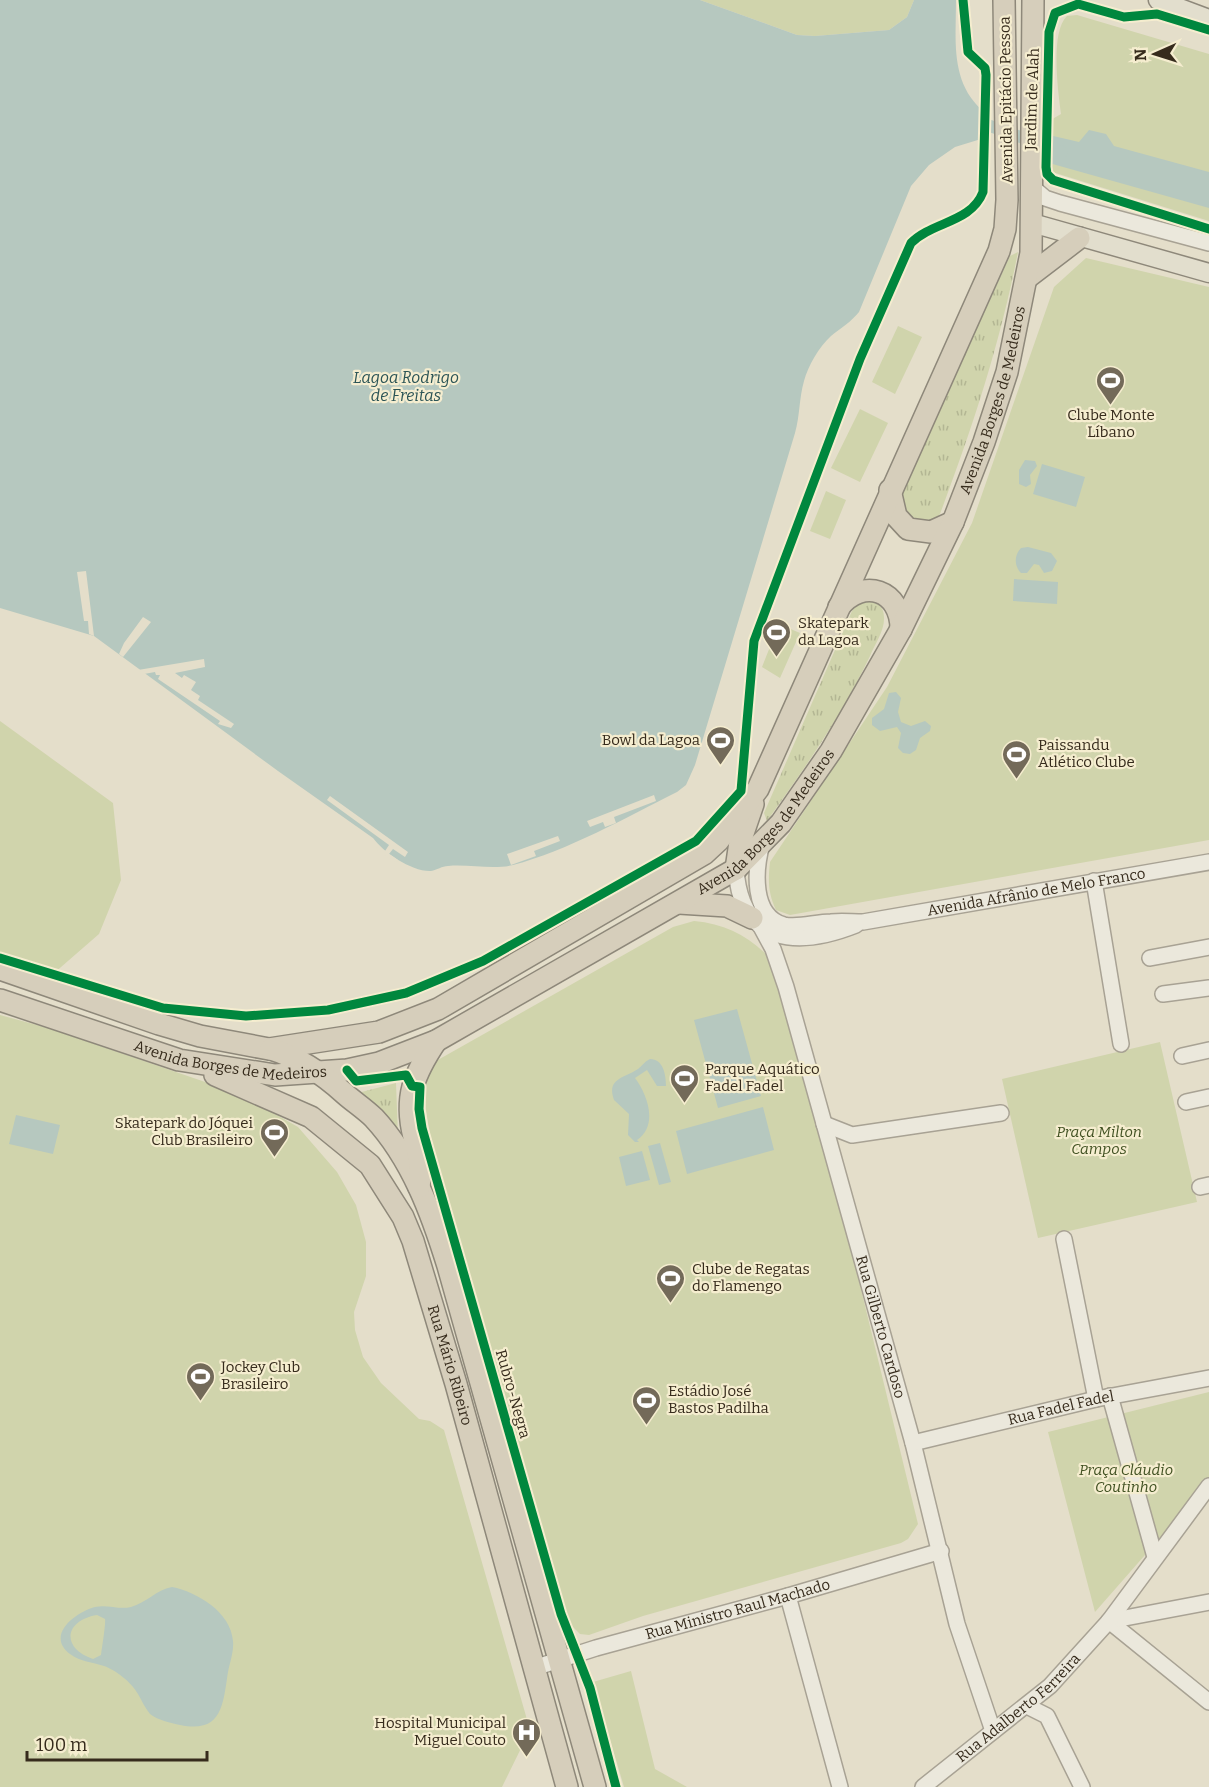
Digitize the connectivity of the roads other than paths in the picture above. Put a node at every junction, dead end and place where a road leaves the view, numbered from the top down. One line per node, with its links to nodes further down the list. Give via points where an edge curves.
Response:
1 (1004, 0): 6 (highway, Avenida Epitácio Pessoa)
2 (1033, 0): 5 (highway, Avenida Epitácio Pessoa)
3 (1158, 0): 4 (main road)
4 (1209, 19)
5 (1031, 179): 7 (highway, Avenida Epitácio Pessoa); 9 (street, via 1045,198)
6 (1007, 200): 7 (highway, via 1015,212); 12 (highway, Avenida Borges de Medeiros, via 1003,240 994,266)
7 (1032, 223): 8 (main road); 11 (highway, Avenida Borges de Medeiros)
8 (1079, 238): 10 (main road); 11 (highway)
9 (1209, 243)
10 (1209, 273)
11 (1028, 277): 13 (highway, Avenida Borges de Medeiros, via 1007,372)
12 (890, 490): 13 (highway, via 896,516 908,529 931,532); 14 (highway, Avenida Borges de Medeiros)
13 (953, 522): 15 (highway, Avenida Borges de Medeiros)
14 (836, 611): 15 (highway, via 856,593 881,593 898,608); 16 (highway, Avenida Borges de Medeiros)
15 (901, 629): 17 (highway, Avenida Borges de Medeiros, via 831,751)
16 (758, 789): 19 (highway, via 740,842); 32 (highway, Avenida Borges de Medeiros, via 704,854 438,1009 379,1032)
17 (762, 844): 19 (highway, Avenida Borges de Medeiros); 22 (street, Avenida Afrânio de Melo Franco, via 757,888 765,909 775,921 795,926)
18 (1209, 862): 20 (street, Avenida Afrânio de Melo Franco)
19 (736, 869): 21 (highway, Avenida Borges de Medeiros); 23 (street, via 740,895)
20 (1094, 881): 22 (street, Avenida Afrânio de Melo Franco); 31 (street)
21 (679, 903): 23 (highway, via 719,904); 30 (highway, Avenida Borges de Medeiros)
22 (863, 922): 23 (street, Avenida Afrânio de Melo Franco, via 831,935 803,939 783,937)
23 (756, 923): 40 (street, Rua Gilberto Cardoso, via 778,962)
24 (1209, 947): 25 (street)
25 (1150, 958)
26 (0, 969): 32 (highway, Avenida Borges de Medeiros, via 159,1024)
27 (1209, 988): 28 (street)
28 (1163, 994)
29 (0, 1000): 35 (highway, Avenida Borges de Medeiros)
30 (436, 1041): 36 (highway, Avenida Borges de Medeiros, via 379,1063); 43 (highway, via 414,1075 412,1086 411,1120 420,1156)
31 (1121, 1044)
32 (269, 1049): 36 (highway, Rua Mário Ribeiro)
33 (1209, 1050): 34 (street)
34 (1182, 1056)
35 (179, 1060): 36 (highway, Avenida Borges de Medeiros, via 275,1075); 55 (highway, Rua Mário Ribeiro, via 311,1117 370,1165 391,1195 413,1241)
36 (318, 1072): 43 (highway, Rua Mário Ribeiro, via 373,1118 392,1141)
37 (1209, 1097): 38 (street)
38 (1186, 1102)
39 (1001, 1113): 41 (street)
40 (824, 1124): 41 (street); 42 (street, Rua Gilberto Cardoso)
41 (852, 1135): 42 (street)
42 (833, 1156): 47 (street, Rua Gilberto Cardoso)
43 (419, 1187): 54 (highway, Rua Mário Ribeiro, via 448,1266)
44 (1064, 1239): 46 (street)
45 (1209, 1378): 46 (street, Rua Fadel Fadel)
46 (1103, 1398): 47 (street, Rua Fadel Fadel); 50 (street)
47 (912, 1443): 49 (street, Rua Gilberto Cardoso)
48 (1209, 1486): 50 (street, Rua Adalberto Ferreira)
49 (941, 1551): 51 (street, Rua Ministro Raul Machado); 58 (street, Rua Gilberto Cardoso, via 960,1634)
50 (1155, 1557): 53 (street, Rua Adalberto Ferreira)
51 (788, 1596): 54 (street, Rua Ministro Raul Machado); 61 (street)
52 (1209, 1602): 53 (street)
53 (1109, 1621): 56 (street); 57 (street, Rua Adalberto Ferreira)
54 (559, 1659): 55 (street, Rua Ministro Raul Machado); 60 (highway, Rua Mário Ribeiro)
55 (534, 1668): 59 (highway, Rua Mário Ribeiro)
56 (1209, 1702)
57 (1027, 1706): 58 (street, Rua Adalberto Ferreira); 63 (street, via 1047,1716)
58 (993, 1731): 62 (street, Rua Adalberto Ferreira)
59 (567, 1787)
60 (595, 1787)
61 (840, 1787)
62 (923, 1787)
63 (1082, 1787)

